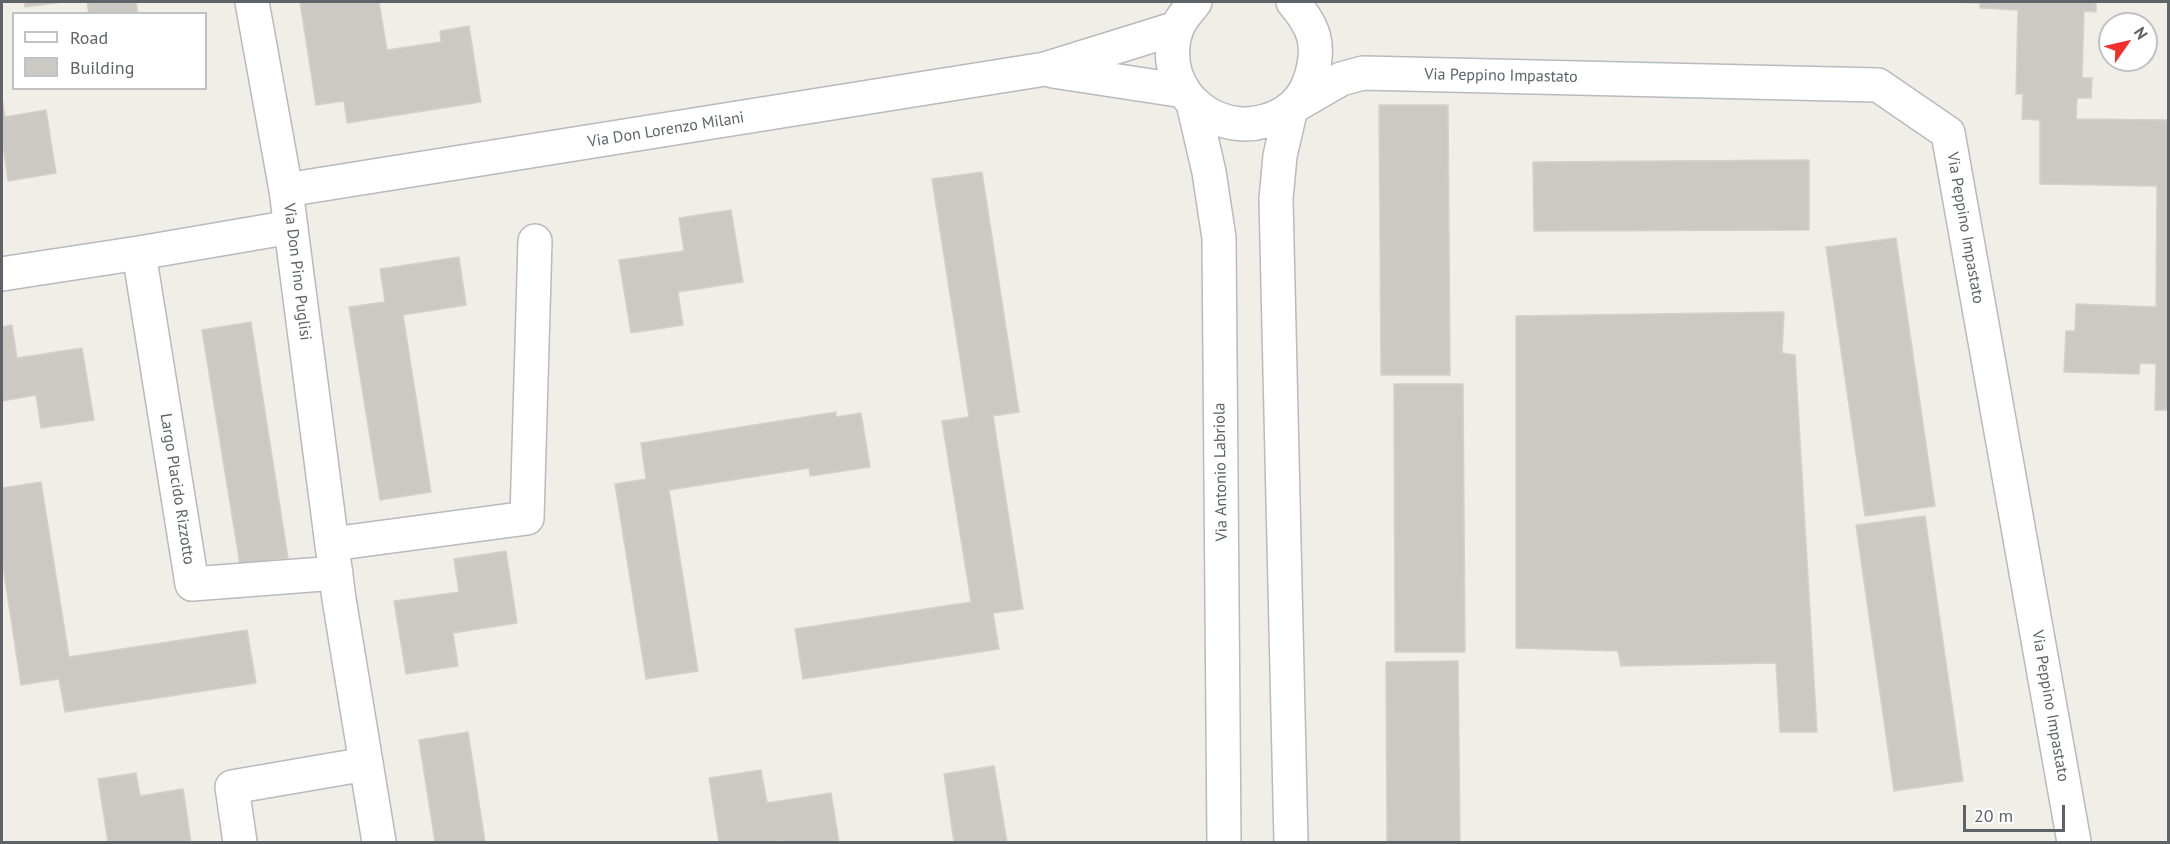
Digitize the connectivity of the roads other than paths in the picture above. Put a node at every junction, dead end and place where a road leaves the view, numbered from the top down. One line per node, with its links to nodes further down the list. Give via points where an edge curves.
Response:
1 (252, 2): 9 (street, Via Don Pino Puglisi)
2 (1293, 2): 4 (street, via 1309,21)
3 (1186, 15): 5 (street, Via Don Lorenzo Milani); 7 (street, Via Antonio Labriola, via 1174,40 1173,64)
4 (1311, 30): 6 (street); 8 (street, via 1317,61 1309,86)
5 (1045, 69): 7 (street, Via Don Lorenzo Milani); 9 (street, Via Don Lorenzo Milani)
6 (1363, 73): 8 (street, Via Peppino Impastato, via 1341,79); 20 (street, Via Peppino Impastato, via 1878,85 1948,133)
7 (1189, 97): 8 (street, Via Peppino Impastato, via 1215,118 1237,125 1270,121); 18 (street, Via Antonio Labriola, via 1209,172 1219,238)
8 (1291, 108): 19 (street, via 1280,156 1276,199)
9 (286, 190): 10 (street, Via Don Pino Puglisi)
10 (291, 227): 12 (street); 14 (street, Via Don Pino Puglisi)
11 (535, 241): 14 (street, via 527,518)
12 (139, 253): 13 (street); 14 (street, Largo Placido Rizzotto, via 192,584)
13 (2, 274)
14 (334, 559): 15 (street, Via Don Pino Puglisi)
15 (366, 764): 16 (street, via 232,787); 17 (street, Via Don Pino Puglisi)
16 (240, 843)
17 (379, 843)
18 (1224, 843)
19 (1291, 843)
20 (2074, 843)

